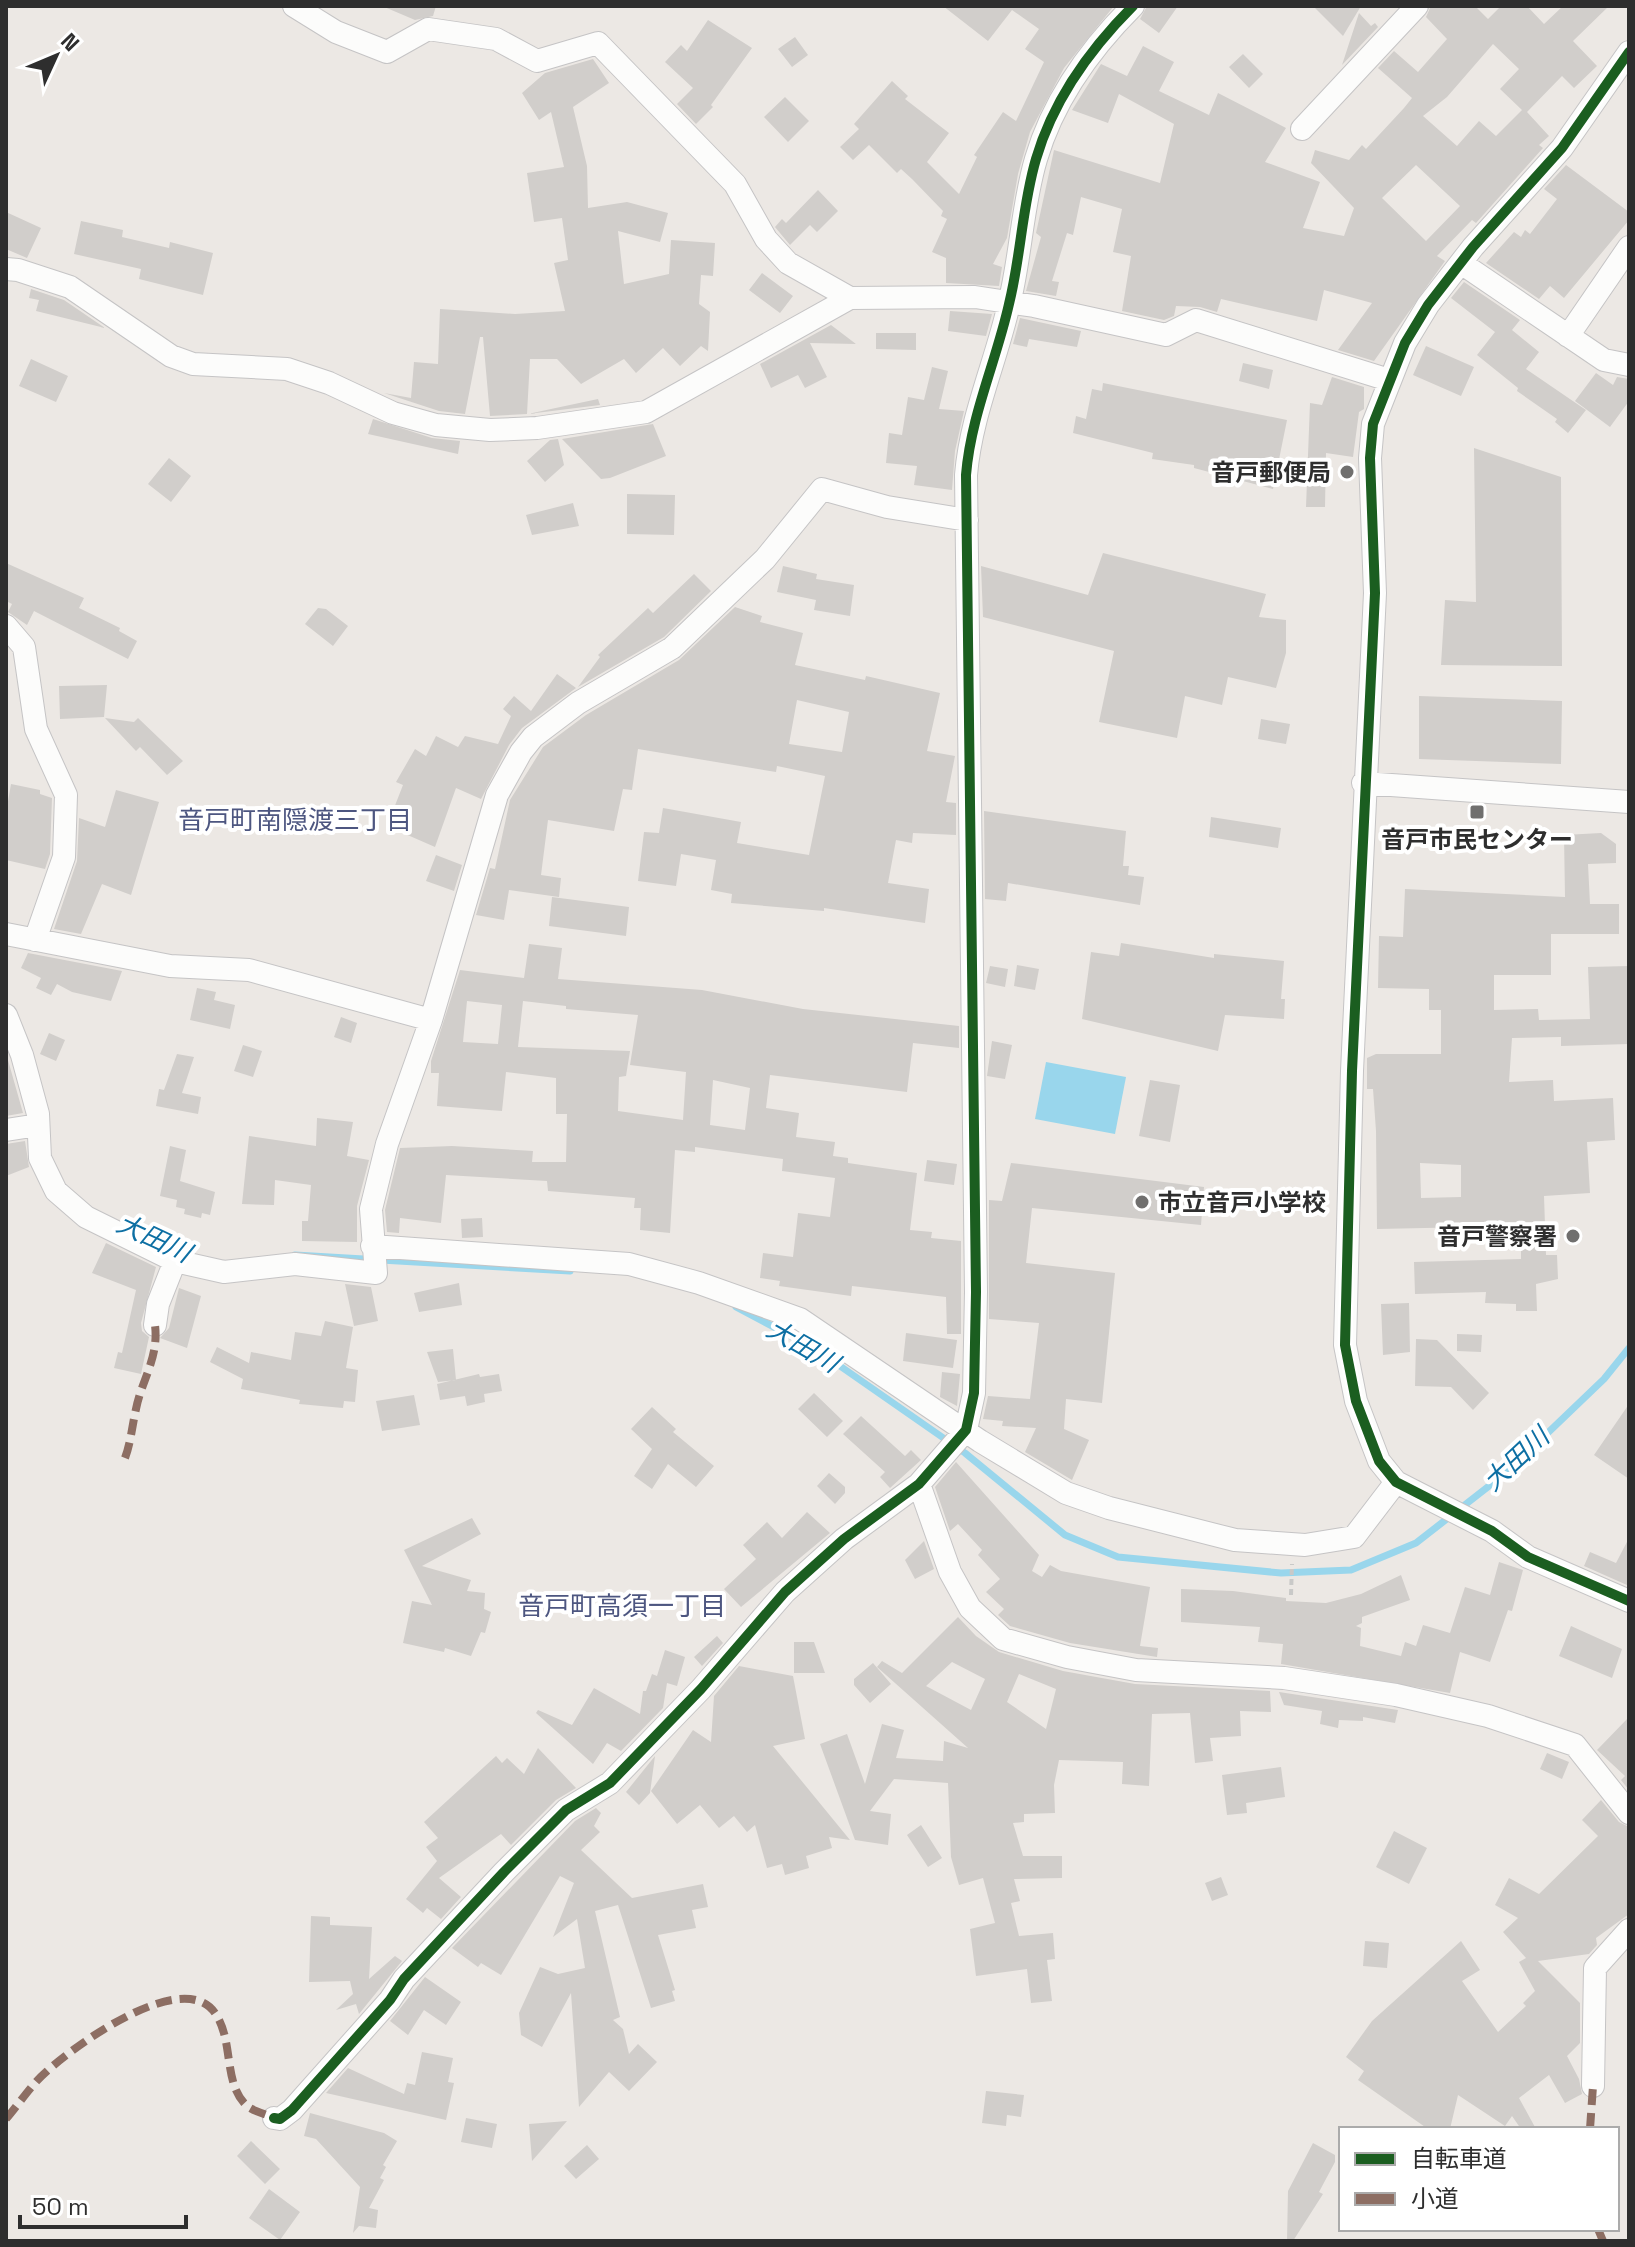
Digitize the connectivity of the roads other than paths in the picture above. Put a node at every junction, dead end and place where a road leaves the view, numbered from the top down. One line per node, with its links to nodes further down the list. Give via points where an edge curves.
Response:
1 (294, 6): 9 (street, via 336,32 387,52 428,29 496,39 537,61 598,43 735,184 766,239 788,263)
2 (1133, 6): 10 (street, via 1100,40 1070,87 1036,159)
3 (1417, 6): 5 (street)
4 (1629, 52): 7 (street, via 1562,148)
5 (1302, 129)
6 (1629, 247): 11 (street)
7 (1461, 263): 11 (street); 13 (street, via 1405,343)
8 (6, 269): 9 (street, via 70,287 171,356 193,364 287,369 393,413 436,425 490,430 646,412)
9 (850, 298): 10 (street, via 940,295)
10 (1009, 305): 13 (street, via 1166,335 1196,320); 14 (street, via 970,434)
11 (1568, 336): 12 (street, via 1604,360)
12 (1629, 365)
13 (1389, 380): 16 (street, via 1373,424 1370,458 1375,593)
14 (967, 520): 21 (street, via 887,507 822,489 765,559 672,648 578,703 533,737 497,795); 27 (street, via 976,1292 974,1393)
15 (6, 626): 19 (street, via 24,647 36,729 66,795 64,857)
16 (1363, 783): 17 (street); 28 (street, via 1345,1345 1356,1401 1379,1461)
17 (1629, 802)
18 (6, 934): 19 (street)
19 (35, 940): 21 (street, via 170,966 249,970)
20 (6, 1015): 22 (street, via 22,1055)
21 (431, 1020): 24 (street, via 382,1163 371,1209)
22 (38, 1125): 23 (street); 25 (street, via 40,1158 56,1191 86,1217)
23 (6, 1130)
24 (372, 1246): 25 (street, via 376,1273 295,1264 224,1272); 27 (street, via 629,1264 699,1283 800,1319)
25 (175, 1261): 26 (street)
26 (155, 1325)
27 (966, 1430): 28 (street, via 1066,1493 1235,1540 1292,1545 1354,1537); 29 (street)
28 (1396, 1482): 30 (street, via 1492,1531 1528,1557)
29 (919, 1484): 31 (street, via 950,1572 970,1608 1003,1639 1136,1670 1284,1678 1488,1716 1575,1745); 34 (street, via 844,1539 785,1592 610,1783 566,1810 404,1979 292,2110)
30 (1629, 1601)
31 (1629, 1813)
32 (1629, 1930): 33 (street, via 1595,1968)
33 (1593, 2086)
34 (274, 2118)

